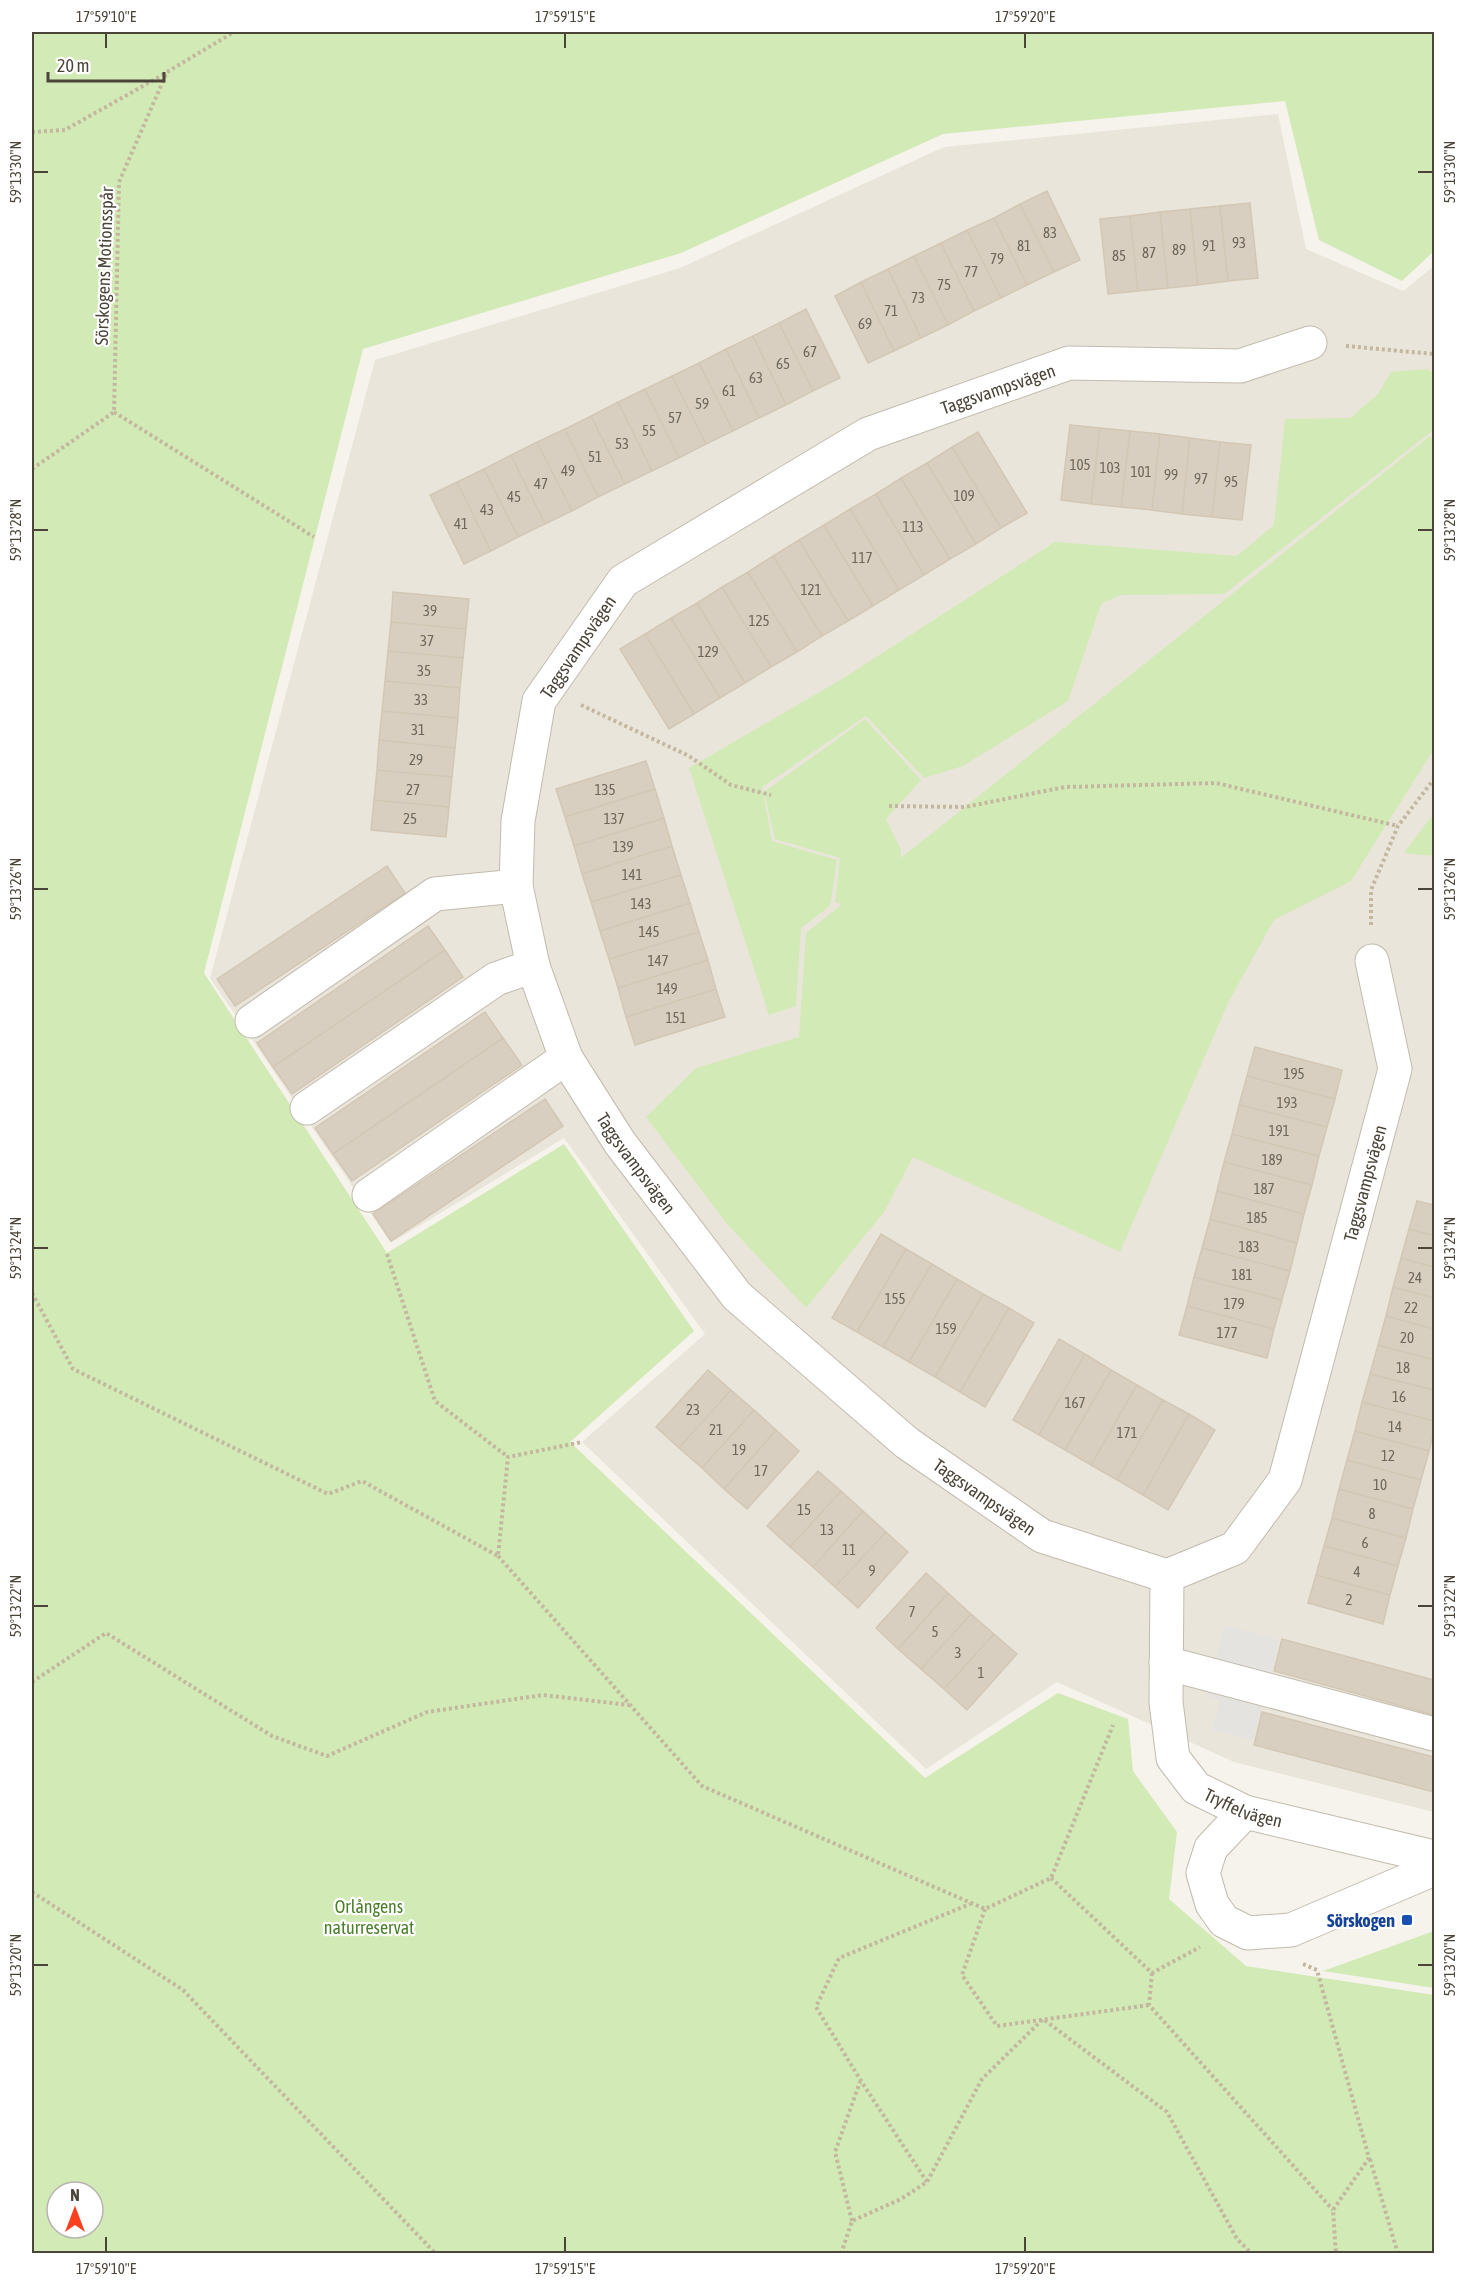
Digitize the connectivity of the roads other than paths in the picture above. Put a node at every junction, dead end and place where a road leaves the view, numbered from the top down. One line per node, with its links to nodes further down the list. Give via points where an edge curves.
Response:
1 (1310, 343): 2 (street, Taggsvampsvägen, via 1240,366 1069,363 868,434 623,581 539,701 518,821)
2 (516, 886): 4 (street, Taggsvampsvägen); 5 (street, via 435,894)
3 (1372, 961): 9 (street, Taggsvampsvägen, via 1395,1069 1285,1480 1235,1548)
4 (533, 966): 6 (street, Taggsvampsvägen); 7 (street, via 496,979)
5 (252, 1021)
6 (566, 1058): 8 (street); 9 (street, Taggsvampsvägen, via 620,1143 737,1296 907,1443 1042,1536)
7 (308, 1108)
8 (369, 1195)
9 (1167, 1576): 10 (street, Tryffelvägen)
10 (1167, 1663): 11 (street); 12 (street, Tryffelvägen, via 1166,1702 1173,1758 1196,1788)
11 (1434, 1734)
12 (1245, 1812): 13 (street, Tryffelvägen); 14 (street, via 1212,1848 1203,1873 1212,1904 1224,1921 1248,1933 1291,1930)
13 (1434, 1857)
14 (1434, 1869)

